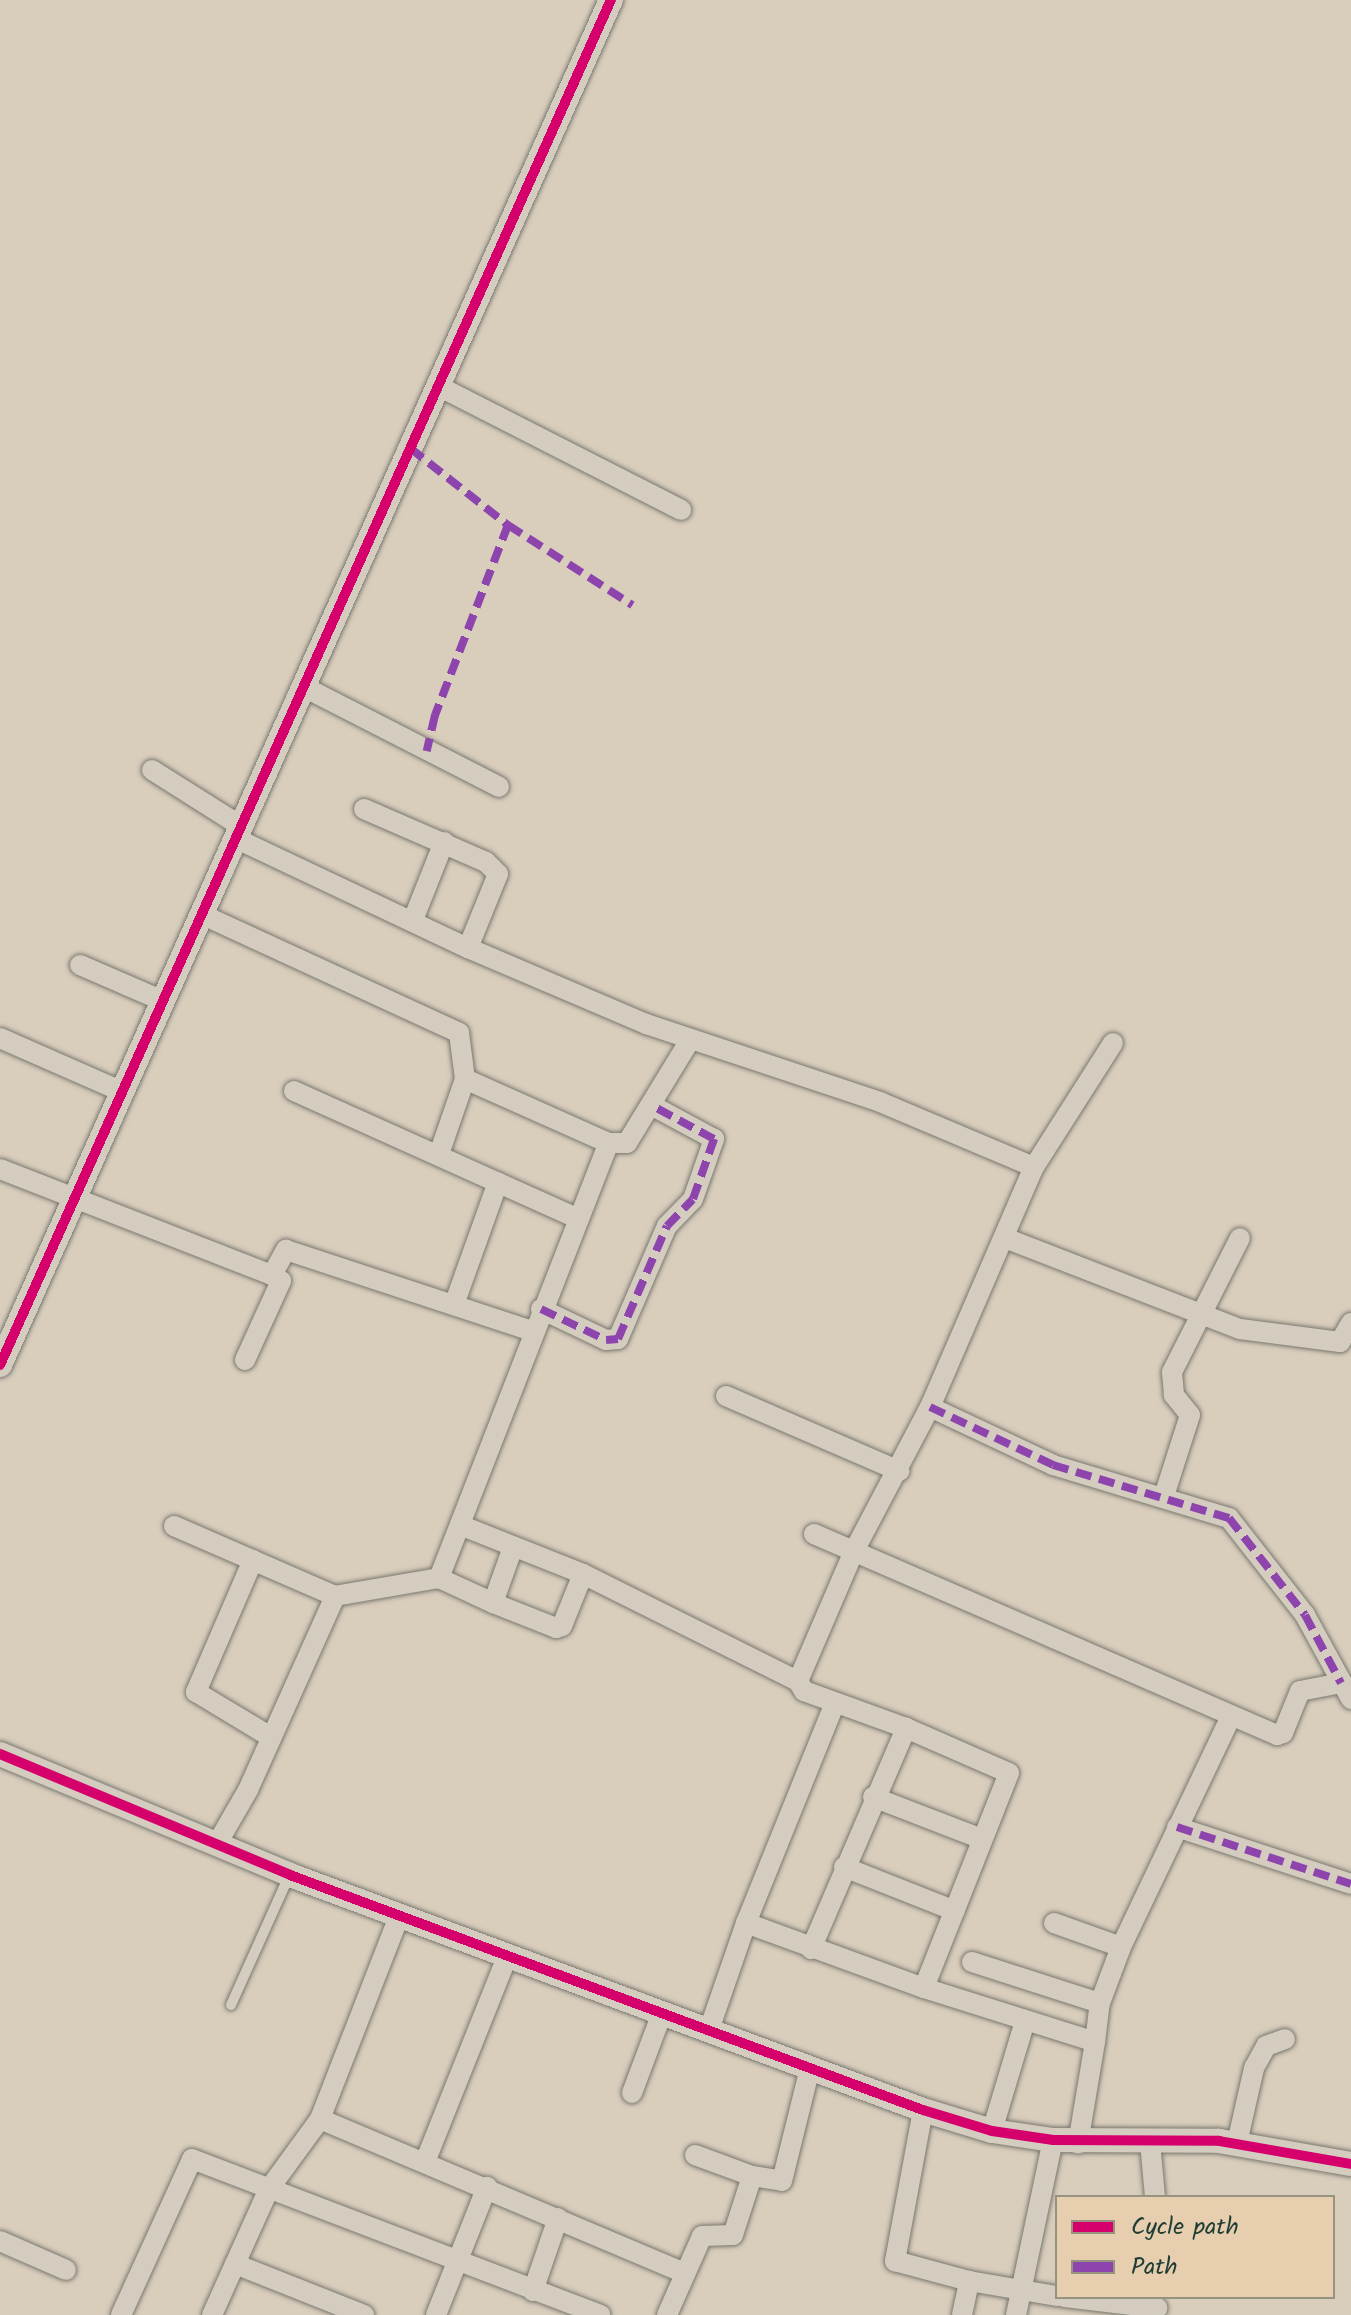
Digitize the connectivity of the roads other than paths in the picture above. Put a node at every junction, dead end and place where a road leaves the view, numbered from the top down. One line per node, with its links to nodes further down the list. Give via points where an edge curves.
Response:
1 (611, 0): 2 (street)
2 (438, 386): 3 (street); 4 (street)
3 (681, 510)
4 (304, 687): 6 (street); 8 (street)
5 (152, 770): 8 (street)
6 (499, 787)
7 (364, 809): 9 (street)
8 (240, 833): 10 (street); 11 (street)
9 (444, 842): 11 (street); 12 (street, via 486,862 498,874)
10 (203, 915): 14 (street); 18 (street, via 451,1024 464,1042)
11 (413, 920): 12 (street)
12 (468, 948): 16 (street)
13 (80, 965): 14 (street)
14 (163, 1001): 19 (street)
15 (0, 1038): 19 (street)
16 (690, 1040): 21 (street); 24 (street, via 880,1102)
17 (1113, 1043): 24 (street)
18 (465, 1079): 22 (street); 23 (street)
19 (121, 1091): 27 (street)
20 (294, 1091): 23 (street)
21 (653, 1106): 22 (street, via 630,1141); 33 (street, via 714,1139 693,1199 667,1226 618,1339 606,1340)
22 (609, 1143): 28 (street)
23 (439, 1154): 26 (street)
24 (1034, 1167): 29 (street)
25 (0, 1169): 27 (street)
26 (498, 1182): 28 (street); 32 (street)
27 (75, 1194): 31 (street); 38 (street)
28 (579, 1219): 33 (street)
29 (1005, 1238): 34 (street); 40 (street)
30 (1240, 1238): 34 (street)
31 (272, 1275): 32 (street, via 282,1254 295,1249); 37 (street, via 281,1281)
32 (455, 1302): 36 (street)
33 (541, 1309): 36 (street)
34 (1200, 1315): 35 (street, via 1268,1335 1340,1342); 42 (street, via 1172,1372 1174,1395 1190,1415)
35 (1351, 1323)
36 (532, 1331): 43 (street, via 524,1367)
37 (245, 1360)
38 (0, 1365)
39 (726, 1396): 41 (street)
40 (930, 1407): 41 (street); 42 (street, via 1053,1465)
41 (899, 1471): 47 (street)
42 (1164, 1496): 54 (street, via 1229,1518 1305,1615)
43 (460, 1525): 46 (street); 50 (street)
44 (174, 1526): 48 (street)
45 (814, 1534): 47 (street)
46 (513, 1547): 49 (street); 52 (street)
47 (854, 1551): 53 (street); 56 (street)
48 (253, 1560): 51 (street); 58 (street, via 196,1692)
49 (583, 1574): 52 (street, via 562,1626 556,1628); 53 (street)
50 (439, 1578): 51 (street); 52 (street)
51 (335, 1596): 58 (street)
52 (493, 1603)
53 (798, 1681): 55 (street, via 804,1691)
54 (1346, 1691): 56 (street, via 1300,1691 1283,1733)
55 (835, 1703): 57 (street); 69 (street)
56 (1231, 1716): 61 (street)
57 (906, 1728): 60 (street); 62 (street, via 1009,1773 1011,1780)
58 (271, 1737): 63 (street)
59 (0, 1754): 63 (street)
60 (873, 1797): 62 (street); 64 (street)
61 (1177, 1827): 66 (street); 71 (street)
62 (982, 1839): 67 (street)
63 (218, 1842): 65 (street)
64 (844, 1867): 67 (street); 72 (street)
65 (290, 1875): 68 (street); 77 (lane)
66 (1351, 1884)
67 (955, 1911): 75 (street)
68 (399, 1916): 73 (street); 86 (street)
69 (746, 1923): 72 (street); 80 (street)
70 (1054, 1923): 71 (street)
71 (1121, 1947): 76 (street)
72 (811, 1949): 75 (street)
73 (507, 1957): 78 (street); 93 (street)
74 (972, 1962): 76 (street)
75 (924, 1988): 79 (street)
76 (1100, 2003): 82 (street)
77 (231, 2005)
78 (662, 2013): 80 (street); 84 (street)
79 (1025, 2021): 82 (street); 87 (street)
80 (710, 2027): 83 (street)
81 (1285, 2039): 90 (street, via 1266,2046 1257,2061)
82 (1095, 2042): 91 (street)
83 (810, 2068): 85 (street); 95 (street, via 782,2181)
84 (632, 2093)
85 (923, 2110): 87 (street); 105 (street, via 894,2258)
86 (320, 2119): 93 (street); 97 (street, via 301,2152)
87 (992, 2131): 88 (street)
88 (1053, 2140): 91 (street); 107 (street)
89 (1150, 2142): 90 (street); 91 (street); 98 (street)
90 (1237, 2143): 94 (street)
91 (1078, 2144)
92 (695, 2155): 95 (street)
93 (425, 2162): 96 (street)
94 (1351, 2164)
95 (752, 2176): 104 (street, via 733,2235 702,2236)
96 (487, 2187): 99 (street); 102 (street)
97 (269, 2189): 101 (street); 102 (street); 111 (street, via 189,2160)
98 (1155, 2195)
99 (558, 2218): 104 (street); 106 (street)
100 (0, 2241): 103 (street)
101 (235, 2264): 112 (street); 113 (street)
102 (460, 2265): 106 (street); 114 (street)
103 (66, 2270)
104 (684, 2273): 116 (street)
105 (969, 2281): 107 (street); 117 (street)
106 (533, 2291): 115 (street)
107 (1020, 2292): 108 (street); 118 (street)
108 (1055, 2296)
109 (1083, 2299): 110 (street)
110 (1157, 2307)
111 (121, 2315)
112 (212, 2315)
113 (364, 2315)
114 (436, 2315)
115 (600, 2315)
116 (667, 2315)
117 (962, 2315)
118 (1016, 2315)

